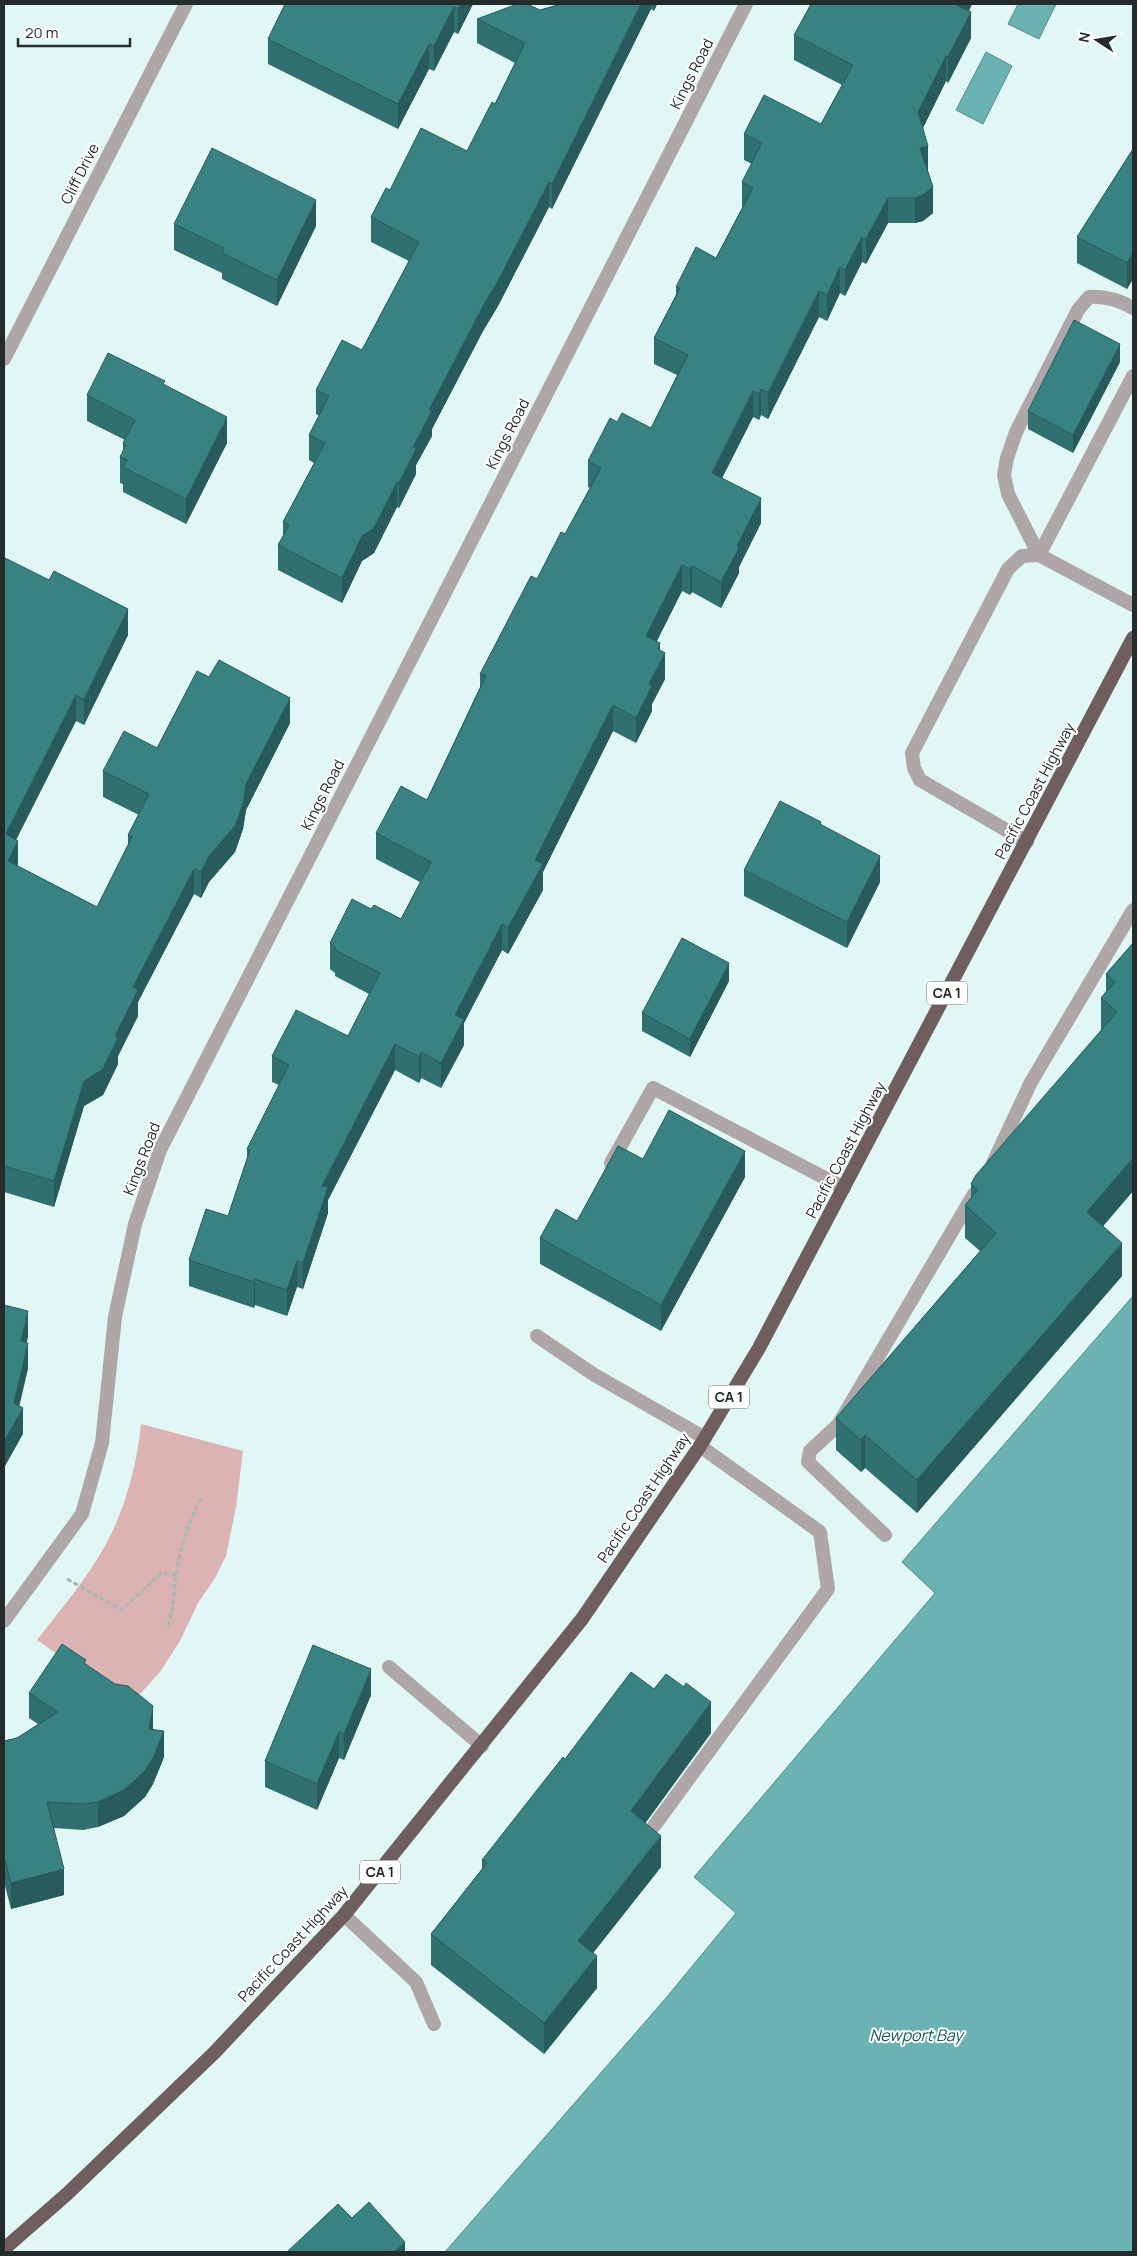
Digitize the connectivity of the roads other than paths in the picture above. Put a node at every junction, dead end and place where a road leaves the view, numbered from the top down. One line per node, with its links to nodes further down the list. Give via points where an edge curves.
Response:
1 (186, 4): 4 (street, Cliff Drive)
2 (746, 4): 16 (street, Kings Road, via 160,1150 135,1224 115,1317 102,1444 82,1514)
3 (1133, 308): 6 (street, via 1103,296 1089,297 1078,310 1016,432 1004,475 1008,494)
4 (4, 359)
5 (1133, 376): 6 (street)
6 (1039, 555): 7 (street); 9 (street, via 1022,556 1008,569 912,753 920,780)
7 (1133, 605)
8 (1133, 638): 9 (highway, Pacific Coast Highway / CA 1)
9 (1027, 842): 12 (highway, Pacific Coast Highway / CA 1)
10 (1133, 910): 15 (street, via 1032,1082 982,1182 838,1425 810,1451 808,1462)
11 (605, 1175): 12 (street, via 653,1088)
12 (844, 1188): 14 (highway, Pacific Coast Highway / CA 1, via 759,1348)
13 (537, 1336): 14 (street)
14 (702, 1442): 18 (highway, Pacific Coast Highway / CA 1, via 582,1619); 19 (street, via 820,1532 828,1589)
15 (885, 1535)
16 (4, 1621)
17 (389, 1668): 18 (street)
18 (482, 1746): 20 (highway, Pacific Coast Highway / CA 1)
19 (654, 1826)
20 (344, 1915): 21 (street, via 416,1982); 22 (highway, Pacific Coast Highway / CA 1, via 214,2052 67,2194)
21 (434, 2024)
22 (4, 2249)

